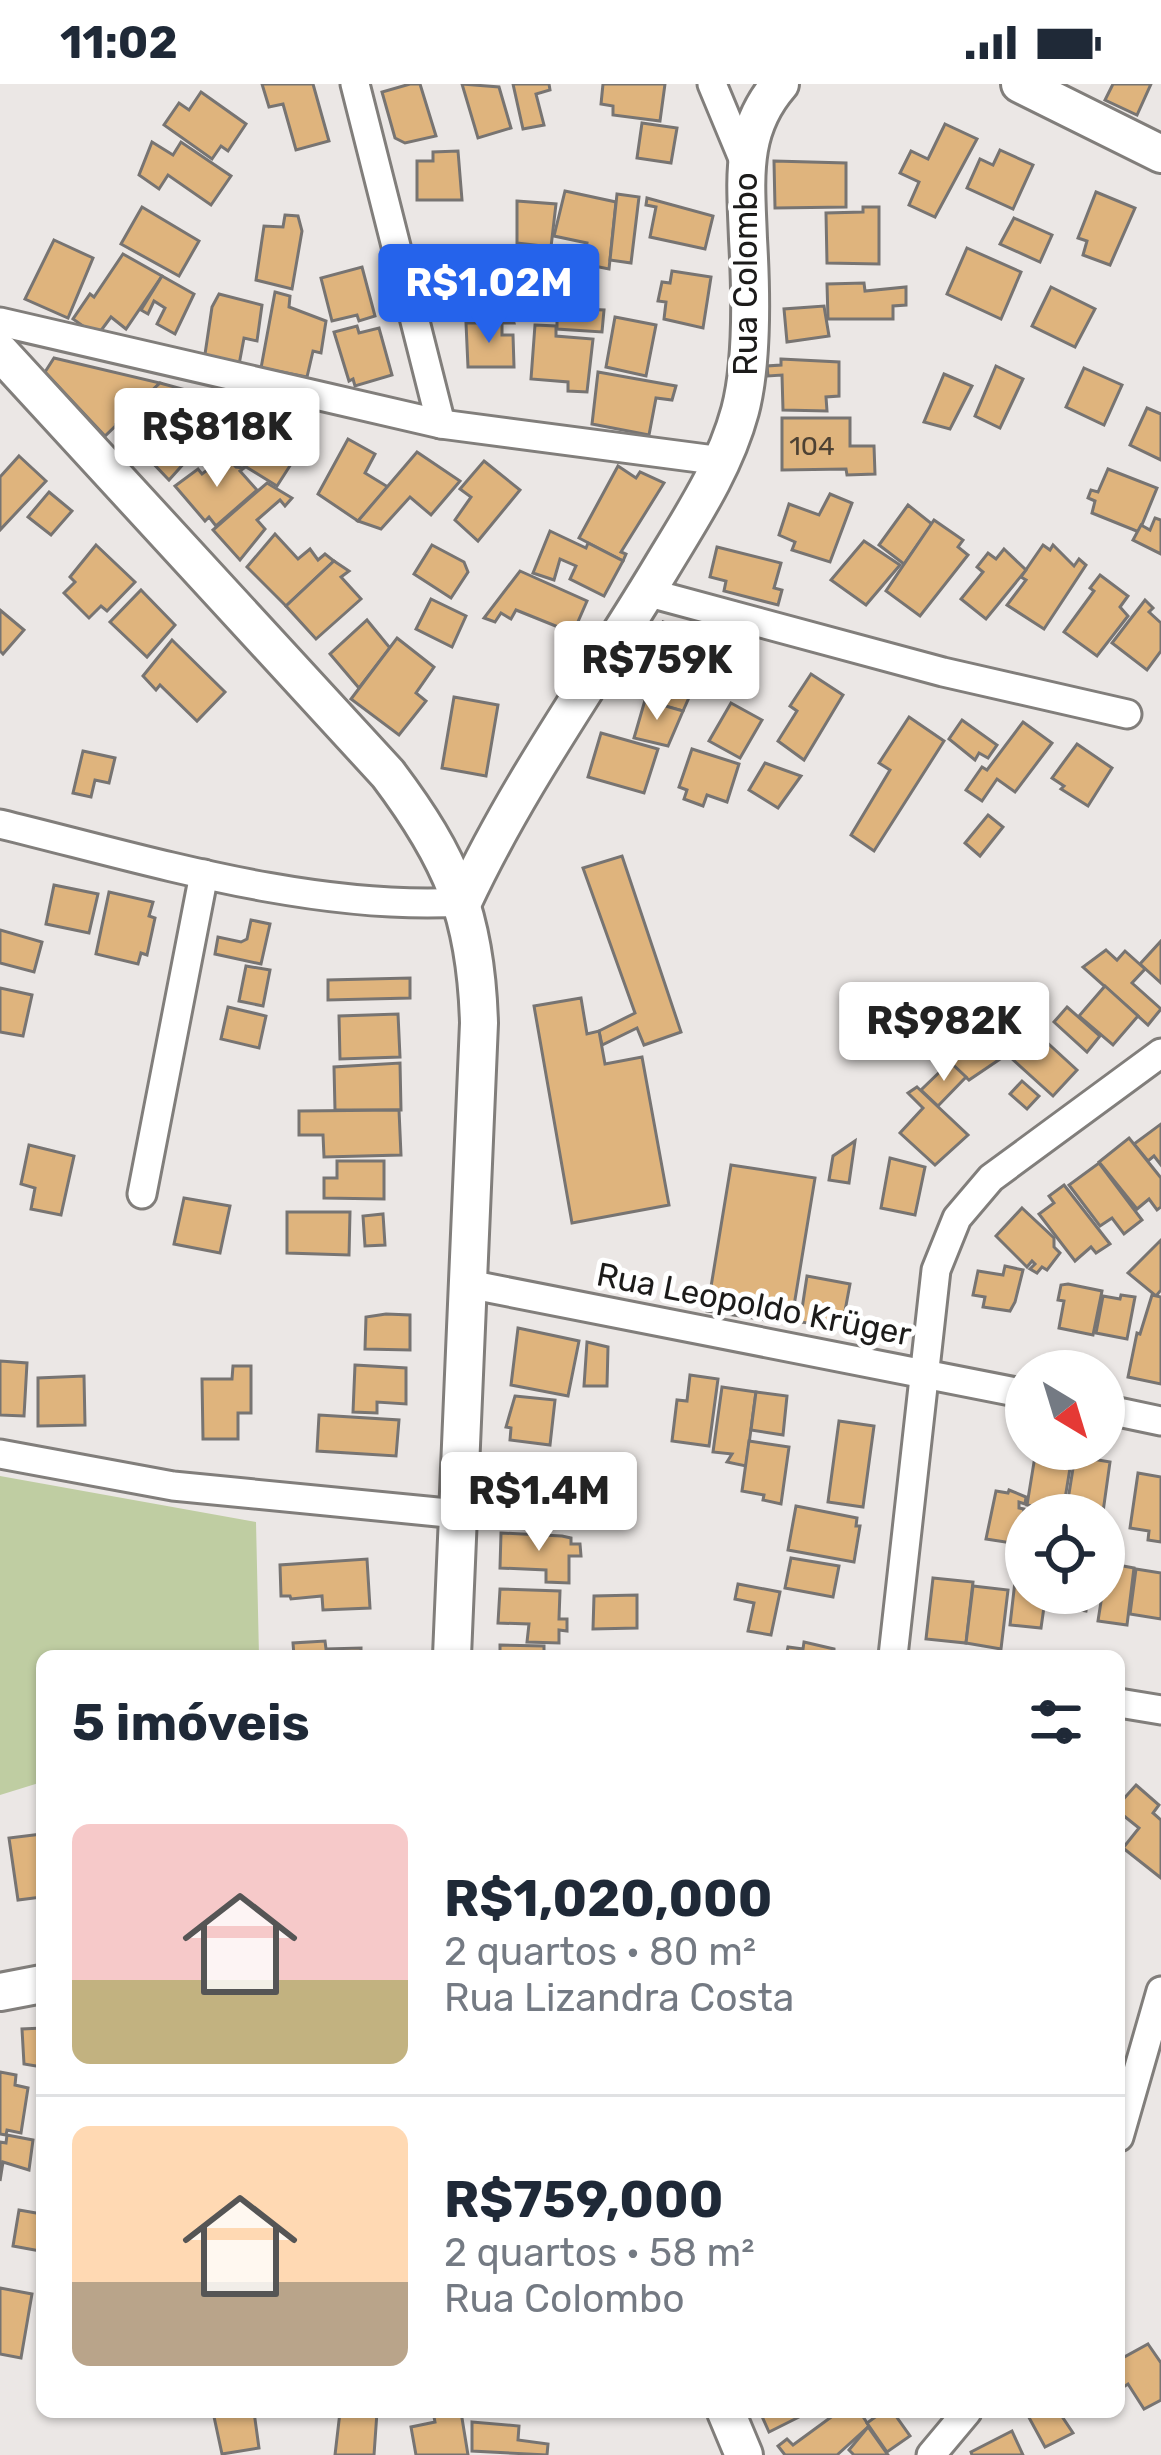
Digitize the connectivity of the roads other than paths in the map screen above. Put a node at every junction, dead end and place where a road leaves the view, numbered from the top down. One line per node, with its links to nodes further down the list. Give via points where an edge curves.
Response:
1 (355, 84): 9 (street)
2 (712, 84): 6 (street)
3 (780, 84): 6 (main road, Rua Colombo, via 757,116)
4 (1020, 84): 5 (main road)
5 (1161, 154)
6 (744, 161): 10 (main road, Rua Colombo, via 746,375)
7 (0, 322): 9 (street)
8 (0, 352): 15 (main road, via 388,774 440,848)
9 (441, 424): 10 (street)
10 (722, 461): 11 (main road, Rua Colombo)
11 (646, 592): 12 (street); 15 (main road, Rua Colombo)
12 (1127, 714)
13 (0, 824): 14 (street)
14 (204, 874): 15 (street, via 381,904); 17 (street)
15 (463, 902): 18 (main road, via 479,1023)
16 (1161, 1053): 19 (street, via 992,1178 957,1218 936,1270)
17 (142, 1194)
18 (468, 1284): 19 (street, Rua Leopoldo Krüger); 24 (main road)
19 (924, 1374): 20 (street, Rua Leopoldo Krüger); 26 (street)
20 (1005, 1390)
21 (1125, 1413): 22 (street)
22 (1161, 1420)
23 (0, 1454): 24 (street, via 173,1486)
24 (458, 1514): 25 (main road)
25 (452, 1650)
26 (894, 1650)
27 (1125, 1704): 28 (street)
28 (1161, 1710)
29 (36, 1985): 31 (main road)
30 (1161, 1990): 32 (street)
31 (0, 1992)
32 (1125, 2116)
33 (729, 2418): 35 (main road)
34 (962, 2418): 36 (street)
35 (744, 2455)
36 (931, 2455)

